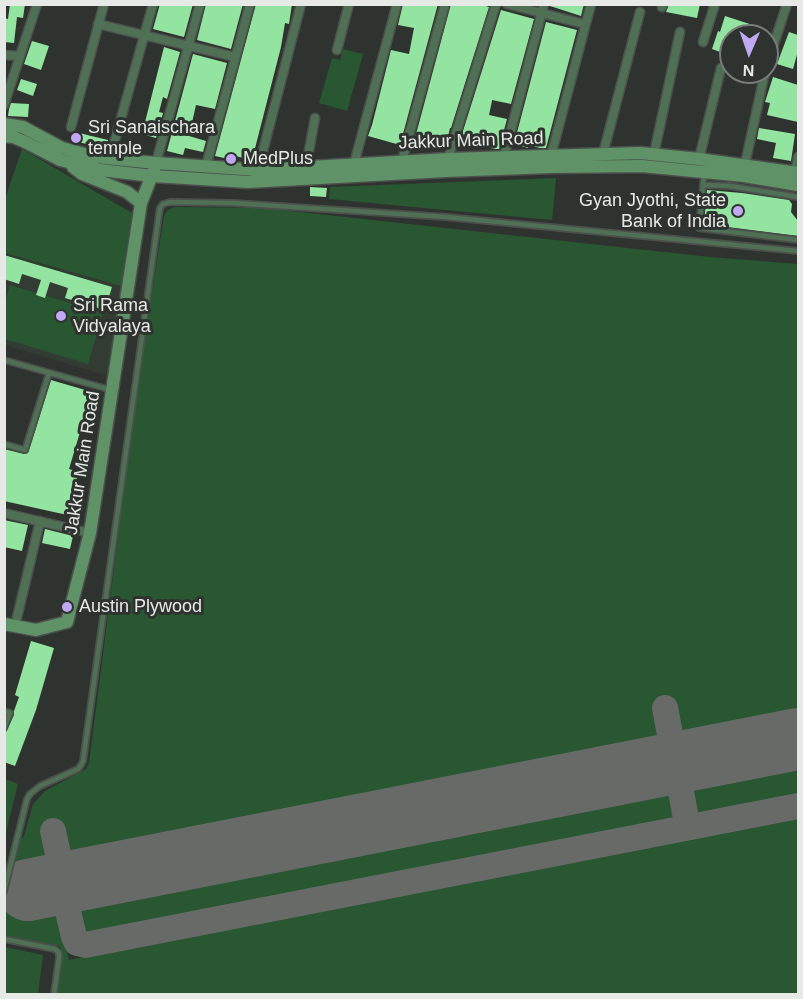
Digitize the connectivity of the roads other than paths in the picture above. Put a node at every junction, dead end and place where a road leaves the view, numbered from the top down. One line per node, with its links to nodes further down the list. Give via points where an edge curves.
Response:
1 (38, 4): 26 (street)
2 (104, 4): 17 (street)
3 (153, 4): 21 (street)
4 (200, 4): 23 (street)
5 (250, 4): 27 (street)
6 (301, 4): 50 (street)
7 (349, 4): 24 (street)
8 (397, 4): 45 (street)
9 (446, 4): 42 (street)
10 (496, 4): 40 (street)
11 (507, 4): 15 (street)
12 (591, 4): 18 (street)
13 (716, 4): 22 (street)
14 (787, 4): 19 (street)
15 (543, 9): 18 (street); 38 (street)
16 (640, 12): 36 (street)
17 (98, 24): 21 (street); 33 (street)
18 (584, 24): 43 (street)
19 (779, 28)
20 (680, 32): 37 (street)
21 (145, 35): 23 (street); 35 (street)
22 (704, 42)
23 (189, 46): 27 (street); 49 (street)
24 (337, 50)
25 (4, 55): 26 (street)
26 (20, 56): 30 (street)
27 (235, 57): 47 (street)
28 (719, 80): 41 (street)
29 (762, 84): 46 (street)
30 (4, 105)
31 (315, 118): 48 (street)
32 (4, 124): 49 (main road, via 28,129 62,148)
33 (71, 127)
34 (4, 136): 44 (main road)
35 (113, 147)
36 (603, 154): 37 (main road, Jakkur Main Road); 43 (main road, Jakkur Main Road)
37 (654, 154): 41 (main road, Jakkur Main Road)
38 (504, 157): 40 (main road, Jakkur Main Road); 43 (main road, Jakkur Main Road)
39 (798, 157): 52 (street)
40 (448, 159): 42 (main road, Jakkur Main Road)
41 (699, 159): 46 (main road, Jakkur Main Road)
42 (402, 161): 45 (main road, Jakkur Main Road)
43 (551, 161): 49 (main road, Jakkur Main Road, via 248,182); 51 (main road, Jakkur Main Road)
44 (66, 162): 49 (main road, via 100,170); 56 (main road)
45 (354, 164): 48 (main road, Jakkur Main Road)
46 (744, 165): 52 (main road, Jakkur Main Road)
47 (206, 166): 49 (main road, Jakkur Main Road); 50 (main road, Jakkur Main Road)
48 (306, 167): 50 (main road, Jakkur Main Road)
49 (154, 169): 56 (main road, Jakkur Main Road)
50 (258, 170)
51 (705, 171): 53 (lane); 54 (main road, Jakkur Main Road)
52 (797, 173)
53 (703, 185): 55 (lane); 57 (lane, via 699,228)
54 (798, 185)
55 (798, 197)
56 (141, 203): 61 (main road, Jakkur Main Road)
57 (798, 240)
58 (798, 251): 69 (lane, via 434,216 233,202 163,204 82,761 78,769 30,794)
59 (4, 360): 60 (lane)
60 (49, 373): 61 (lane); 62 (lane, via 25,450)
61 (113, 391): 65 (main road, Jakkur Main Road)
62 (4, 444)
63 (4, 513): 64 (street)
64 (40, 521): 65 (street); 66 (street)
65 (90, 533): 66 (main road, Jakkur Main Road, via 67,622 36,630)
66 (10, 625)
67 (4, 711): 68 (lane, via 10,713)
68 (4, 728)
69 (4, 891)
70 (4, 939): 71 (lane, via 55,949 59,958)
71 (54, 994)

